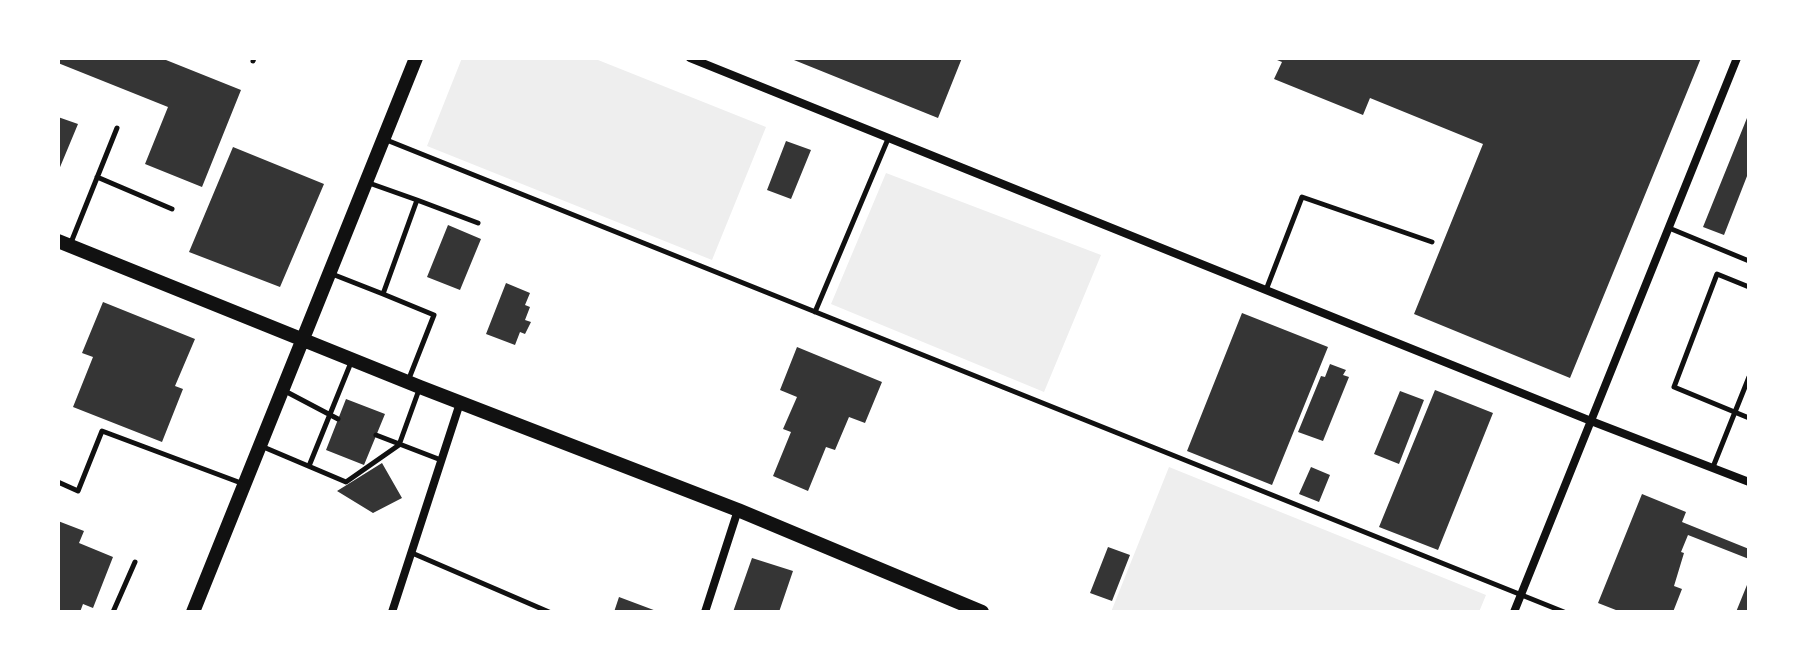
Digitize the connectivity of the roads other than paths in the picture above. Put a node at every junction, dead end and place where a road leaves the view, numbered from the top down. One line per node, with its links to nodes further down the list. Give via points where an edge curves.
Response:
1 (416, 58): 5 (main road)
2 (690, 58): 6 (street)
3 (1737, 58): 12 (street)
4 (117, 128): 7 (lane)
5 (383, 139): 8 (main road); 20 (lane)
6 (888, 139): 18 (street); 20 (lane)
7 (97, 177): 10 (lane); 14 (lane)
8 (366, 181): 9 (lane); 16 (main road)
9 (417, 200): 11 (lane); 19 (lane)
10 (172, 209)
11 (478, 223)
12 (1669, 228): 15 (lane); 31 (street)
13 (1432, 242): 18 (lane, via 1302,197)
14 (64, 243): 21 (main road)
15 (1749, 261)
16 (330, 273): 19 (lane); 21 (main road)
17 (1749, 287): 27 (lane, via 1717,274 1674,387)
18 (1266, 291): 31 (street)
19 (383, 294): 24 (lane, via 434,315)
20 (815, 312): 44 (lane)
21 (303, 340): 22 (main road); 25 (main road)
22 (352, 360): 24 (main road); 28 (lane)
23 (1749, 377): 27 (lane)
24 (414, 385): 26 (main road); 33 (lane)
25 (282, 390): 28 (lane); 34 (main road)
26 (460, 403): 35 (street); 41 (main road)
27 (1735, 412): 29 (lane); 37 (lane)
28 (329, 415): 30 (lane); 36 (lane)
29 (1749, 418)
30 (338, 419)
31 (1591, 421): 37 (street); 44 (street)
32 (376, 435): 33 (lane)
33 (399, 445): 35 (lane); 36 (lane, via 346,482)
34 (260, 446): 36 (lane); 40 (main road)
35 (442, 460): 42 (street)
36 (309, 466)
37 (1713, 467): 39 (street)
38 (58, 482): 40 (lane, via 78,491 102,431)
39 (1749, 482)
40 (245, 484): 46 (main road)
41 (738, 510): 49 (street); 50 (main road)
42 (411, 552): 47 (street); 48 (lane)
43 (135, 562): 45 (lane)
44 (1521, 595): 51 (street); 52 (lane)
45 (113, 612)
46 (193, 612)
47 (392, 612)
48 (550, 612)
49 (705, 612)
50 (982, 612)
51 (1514, 612)
52 (1564, 612)

